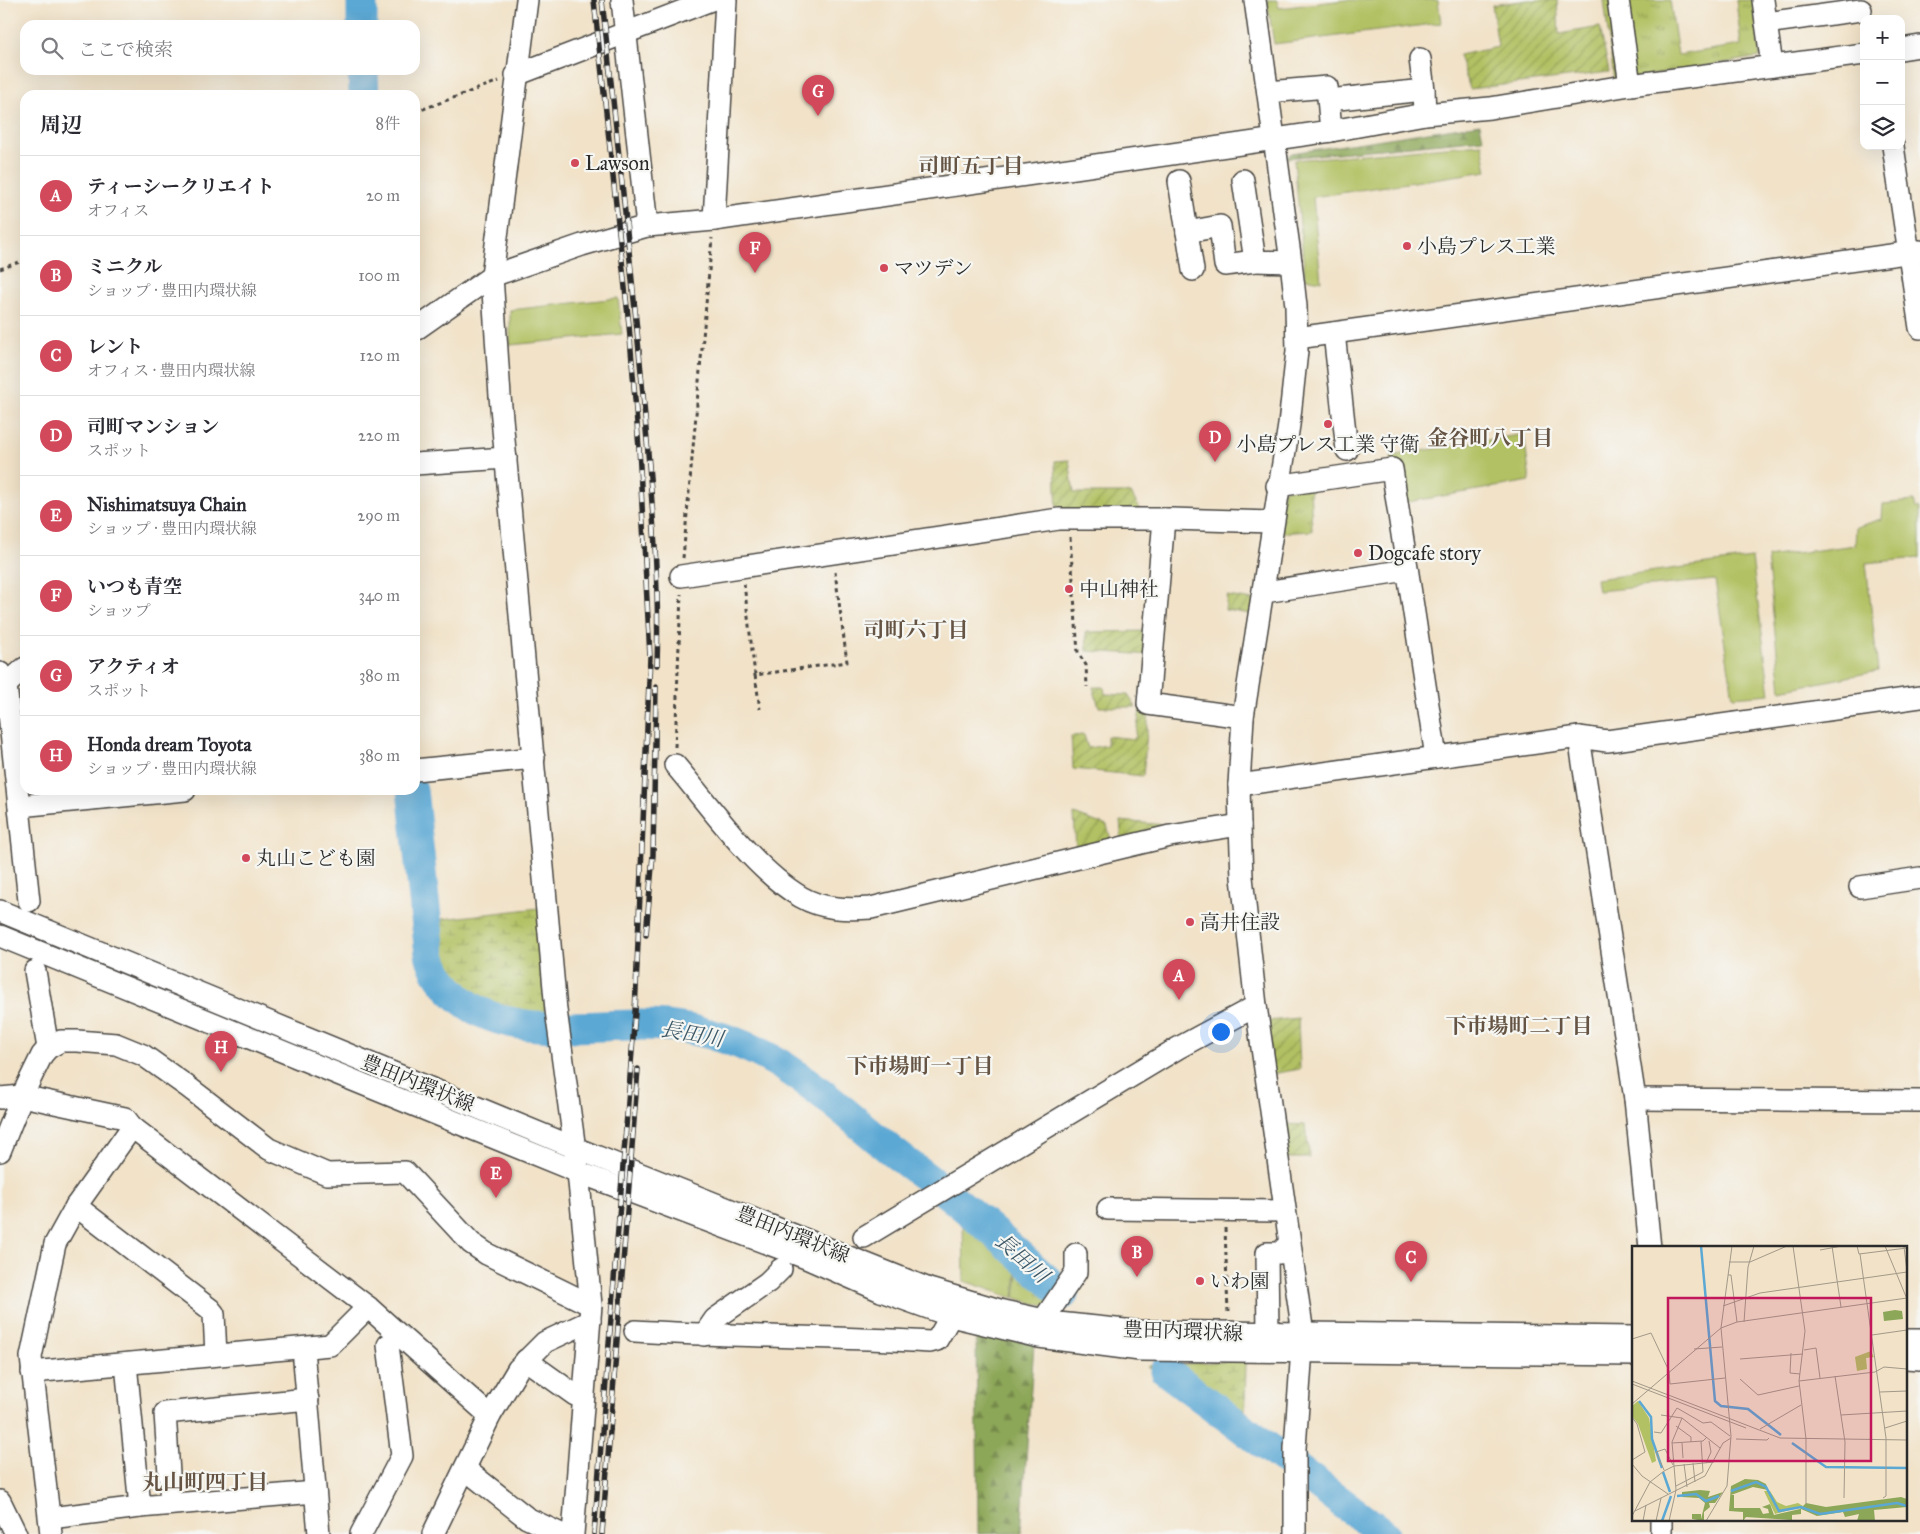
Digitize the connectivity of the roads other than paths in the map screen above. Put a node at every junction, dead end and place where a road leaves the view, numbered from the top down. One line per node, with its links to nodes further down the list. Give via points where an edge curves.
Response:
1 (527, 0): 16 (street)
2 (622, 0): 10 (street)
3 (711, 0): 10 (street)
4 (726, 0): 27 (street)
5 (1255, 0): 19 (street)
6 (1618, 0): 17 (street)
7 (1763, 0): 9 (street)
8 (1869, 10): 9 (street)
9 (1766, 23): 15 (street)
10 (625, 31): 16 (street); 28 (street)
11 (1920, 46): 12 (street)
12 (1905, 48)
13 (1860, 55): 15 (street)
14 (1420, 59): 18 (street)
15 (1772, 66): 17 (street)
16 (516, 75): 34 (street)
17 (1630, 85): 21 (street, via 1490,108)
18 (1424, 90): 20 (street); 21 (street)
19 (1268, 92): 20 (street, via 1327,87); 23 (street)
20 (1329, 100): 22 (street)
21 (1425, 114): 22 (street)
22 (1331, 131): 23 (street)
23 (1272, 139): 27 (street); 32 (street)
24 (1894, 150): 30 (street)
25 (1243, 180): 31 (street)
26 (1179, 181): 29 (street)
27 (714, 220): 28 (street)
28 (647, 226): 34 (street)
29 (1187, 232): 31 (street, via 1220,226 1225,265); 33 (street)
30 (1914, 252): 36 (street); 37 (street)
31 (1255, 261): 32 (street)
32 (1290, 262): 38 (street)
33 (1193, 270)
34 (492, 276): 35 (street); 40 (street)
35 (420, 326)
36 (1920, 328)
37 (1334, 333): 38 (street); 39 (street)
38 (1297, 338): 42 (street, via 1289,425)
39 (1347, 450)
40 (506, 458): 41 (street); 54 (street)
41 (420, 464)
42 (1278, 486): 44 (street); 45 (street, via 1392,469)
43 (1164, 519): 44 (street); 46 (street, via 1069,519); 51 (street, via 1148,704)
44 (1272, 522): 47 (street)
45 (1406, 570): 47 (street); 53 (street)
46 (681, 576)
47 (1264, 592): 51 (street)
48 (20, 671): 49 (street)
49 (2, 683): 59 (street)
50 (1920, 697): 52 (street, via 1607,742)
51 (1243, 717): 57 (street)
52 (1579, 737): 53 (street); 71 (street)
53 (1436, 757): 57 (street)
54 (534, 758): 56 (street); 74 (street, via 556,1010)
55 (675, 765): 60 (street, via 761,867 801,897 843,910 871,908 1170,836)
56 (420, 769)
57 (1239, 785): 60 (street)
58 (133, 795): 59 (street)
59 (19, 806): 63 (street)
60 (1240, 825): 67 (street, via 1242,877)
61 (1920, 878): 62 (street)
62 (1860, 887)
63 (29, 901)
64 (0, 911): 74 (street, 豊田内環状線)
65 (0, 936): 76 (street, 豊田内環状線)
66 (35, 970): 68 (street)
67 (1256, 1006): 79 (street); 80 (street, via 1178,1048)
68 (48, 1048): 69 (street); 86 (street, via 61,1041 116,1044 143,1055 269,1149 326,1174 405,1172 472,1243)
69 (22, 1096): 70 (street); 73 (street, via 125,1118); 75 (street)
70 (0, 1098)
71 (1635, 1100): 72 (street); 82 (street)
72 (1920, 1101)
73 (132, 1128): 77 (street); 85 (street)
74 (574, 1146): 76 (street); 87 (street, 豊田内環状線, via 929,1289 1003,1311)
75 (0, 1151)
76 (578, 1172): 86 (street); 88 (street, 豊田内環状線)
77 (76, 1206): 96 (street, via 210,1309 214,1314); 100 (street, via 55,1244 30,1356)
78 (1108, 1208): 79 (street)
79 (1285, 1211): 81 (street)
80 (864, 1237)
81 (1290, 1243): 90 (street, via 1280,1253 1267,1253); 93 (street)
82 (1650, 1246)
83 (1076, 1263): 87 (street)
84 (781, 1269): 91 (street, via 768,1282 715,1319)
85 (368, 1307): 95 (street, via 330,1345); 103 (street)
86 (591, 1313): 98 (street, via 546,1342); 115 (street)
87 (1047, 1314): 90 (street, 豊田内環状線, via 1135,1331)
88 (951, 1316): 91 (street, via 937,1340 930,1342 826,1336); 93 (street, 豊田内環状線, via 1039,1338 1106,1347 1177,1351)
89 (635, 1331): 91 (street)
90 (1268, 1334): 93 (street, 豊田内環状線)
91 (704, 1335)
92 (1632, 1337): 93 (street, 豊田内環状線)
93 (1302, 1344): 97 (street, 豊田内環状線); 116 (street, via 1294,1448)
94 (388, 1345): 112 (street, via 402,1456)
95 (303, 1349): 96 (street); 102 (street)
96 (216, 1355): 99 (street)
97 (1632, 1355)
98 (526, 1360): 101 (street); 103 (street)
99 (126, 1364): 100 (street); 108 (street)
100 (32, 1372): 109 (street)
101 (575, 1395)
102 (308, 1399): 105 (street); 107 (street, via 165,1413)
103 (490, 1416): 104 (street)
104 (465, 1469): 113 (street); 114 (street, via 528,1518)
105 (315, 1492): 107 (street); 111 (street)
106 (0, 1501): 110 (street)
107 (171, 1504): 108 (street)
108 (140, 1506): 109 (street)
109 (51, 1526)
110 (16, 1534)
111 (319, 1534)
112 (362, 1534)
113 (433, 1534)
114 (561, 1534)
115 (572, 1534)
116 (1296, 1534)

